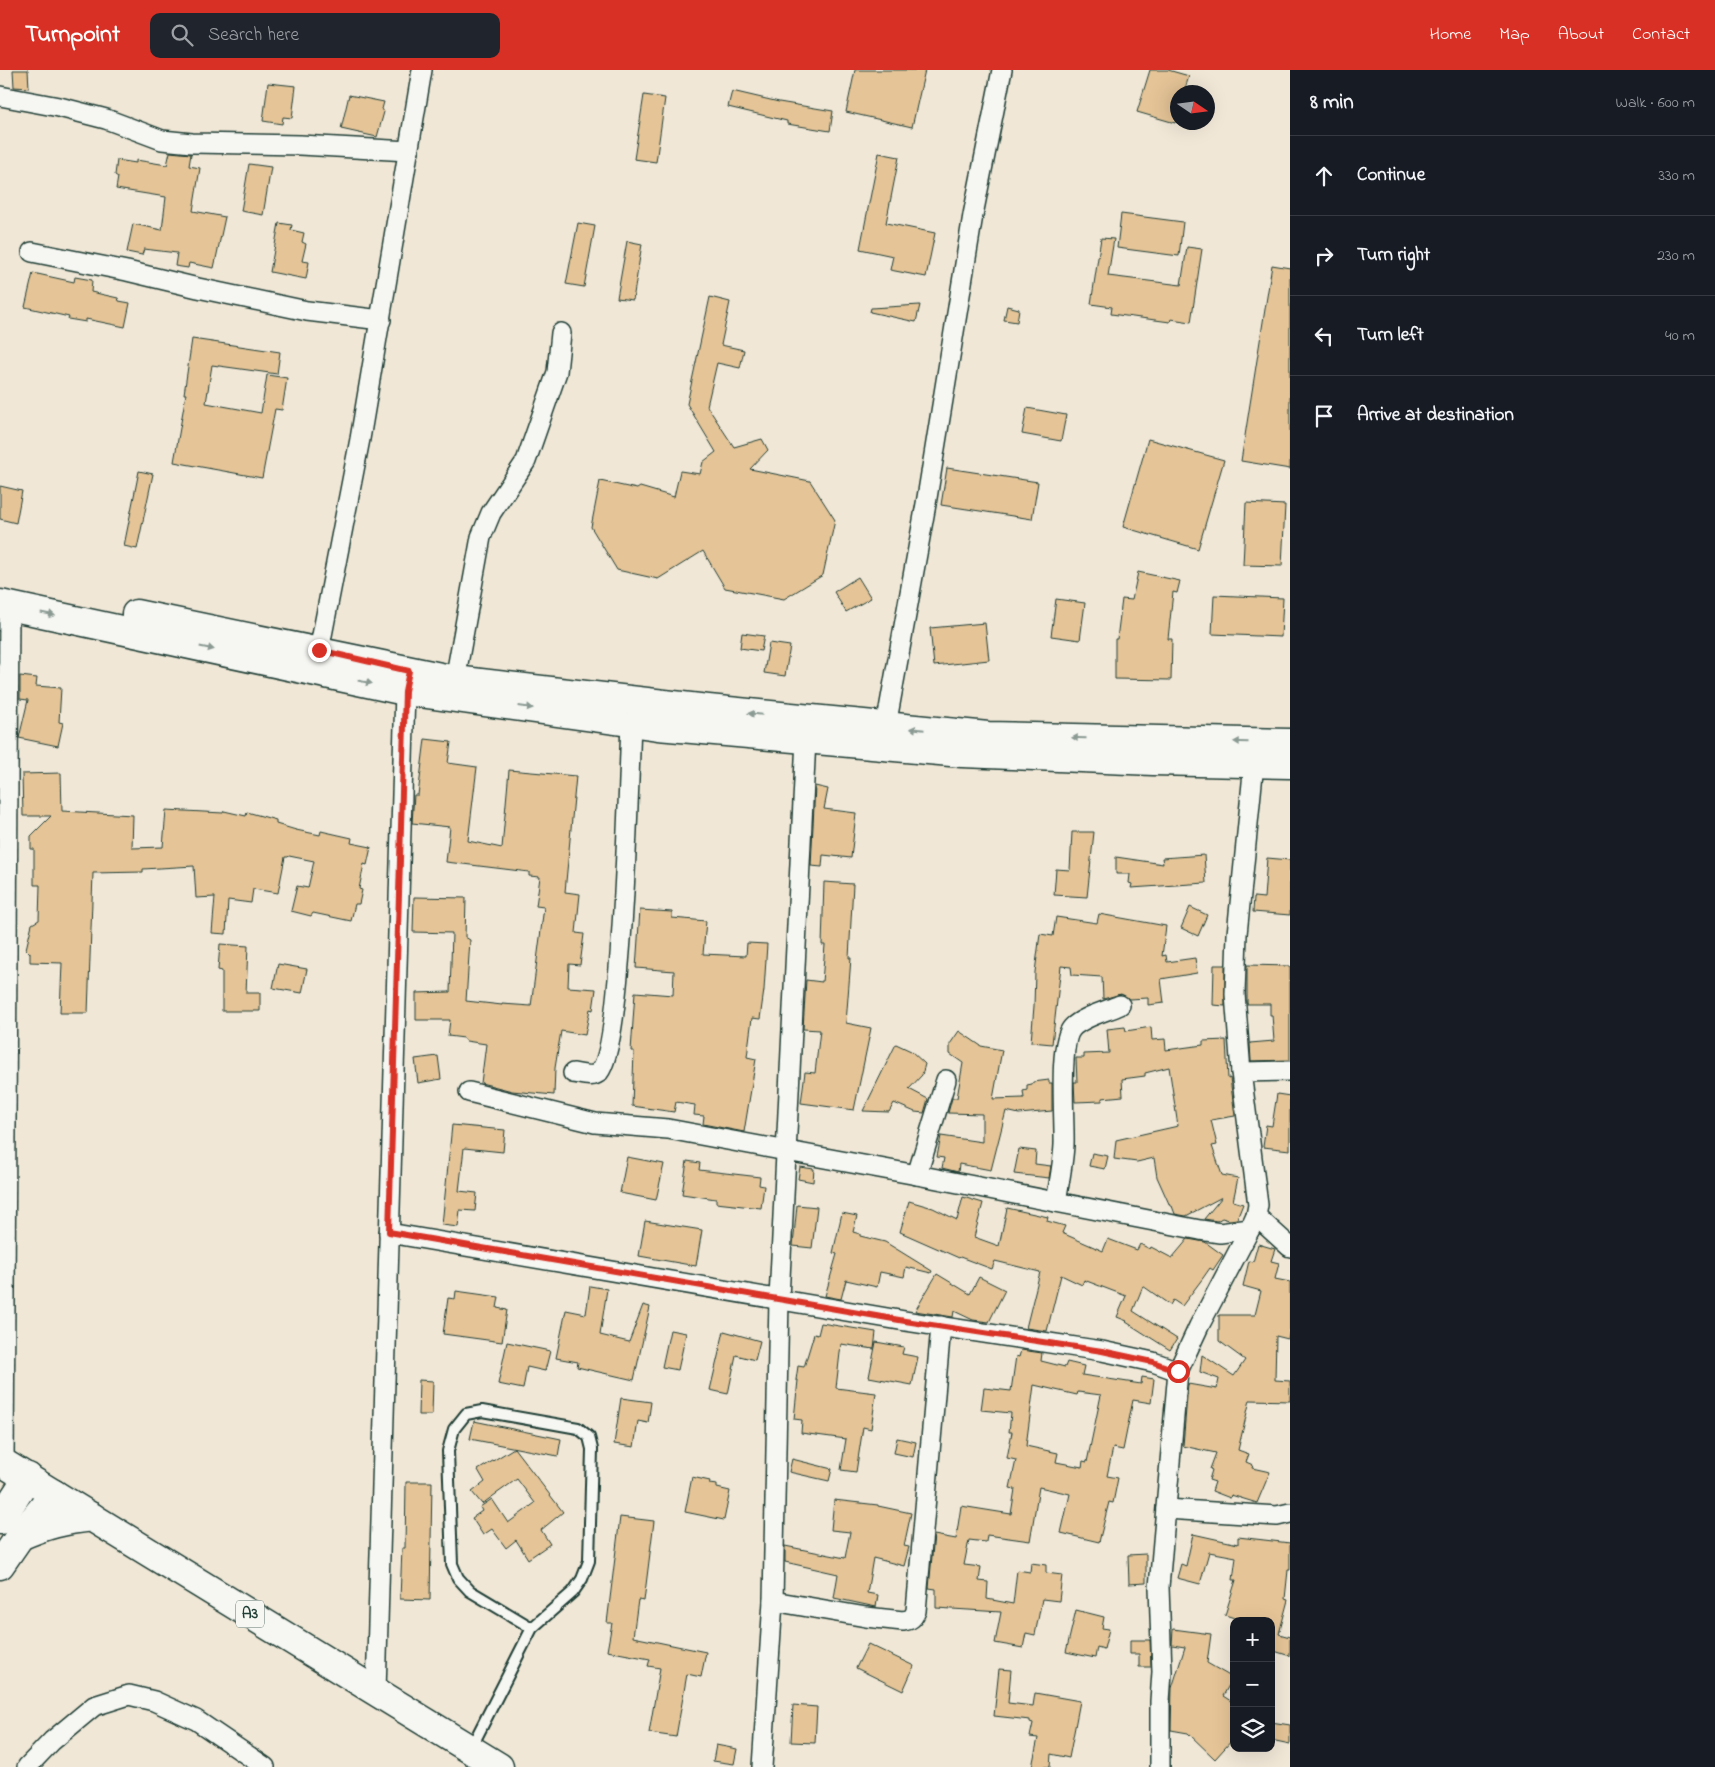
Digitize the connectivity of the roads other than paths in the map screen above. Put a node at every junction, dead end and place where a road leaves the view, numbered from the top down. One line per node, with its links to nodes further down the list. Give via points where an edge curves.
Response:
1 (422, 70): 4 (street)
2 (1002, 70): 13 (street, via 973,215)
3 (0, 96): 4 (street, via 106,119 162,140)
4 (409, 151): 6 (street)
5 (32, 252): 6 (street, via 307,311)
6 (381, 320): 9 (street)
7 (561, 333): 10 (street, via 557,372 526,462 491,513 481,537)
8 (3, 599): 9 (main road); 11 (main road, one-way to 11); 35 (street)
9 (319, 650): 11 (main road)
10 (455, 680): 11 (main road); 13 (main road, one-way to 10, via 708,709)
11 (407, 681): 12 (main road, one-way to 12); 28 (street)
12 (631, 722): 14 (main road); 21 (street, via 623,907 613,1021 606,1060 599,1072 592,1076)
13 (885, 736): 14 (main road); 15 (main road, one-way to 13); 16 (main road, via 962,753)
14 (806, 739): 24 (street)
15 (1290, 743)
16 (1254, 763): 17 (main road); 20 (street, via 1237,934 1235,994)
17 (1290, 764)
18 (1120, 1005): 26 (street, via 1083,1020 1067,1035 1063,1061 1064,1147)
19 (1290, 1071): 20 (street)
20 (1241, 1072): 27 (street, via 1257,1190 1258,1205)
21 (572, 1073)
22 (946, 1080): 25 (street)
23 (469, 1092): 24 (street, via 595,1123 668,1129)
24 (787, 1151): 25 (street); 32 (street)
25 (917, 1175): 26 (street)
26 (1056, 1202): 29 (street)
27 (1253, 1222): 29 (street); 30 (street); 31 (street)
28 (389, 1232): 32 (street); 45 (street)
29 (1220, 1233): 31 (street)
30 (1290, 1247)
31 (1235, 1258): 34 (street)
32 (780, 1299): 33 (street); 43 (street)
33 (941, 1326): 34 (street, via 1102,1351); 43 (street, via 913,1617 903,1621 885,1619)
34 (1178, 1371): 38 (street)
35 (2, 1463): 36 (main road, A3)
36 (28, 1477): 37 (main road, A3); 41 (main road)
37 (54, 1494): 40 (main road, A3); 41 (main road)
38 (1166, 1509): 39 (street, via 1277,1516); 51 (street, via 1159,1587 1162,1672)
39 (1290, 1513)
40 (92, 1517): 41 (main road); 45 (main road, A3)
41 (10, 1528): 42 (main road)
42 (0, 1565)
43 (773, 1601): 50 (street)
44 (532, 1628): 44 (lane, via 573,1592 589,1561 592,1449 588,1437 578,1428 482,1411 466,1414 454,1429 448,1451 452,1564 458,1578 470,1591); 46 (lane)
45 (376, 1692): 46 (main road, A3)
46 (470, 1749): 49 (main road, A3)
47 (27, 1767): 48 (street, via 94,1706 129,1695 154,1701 196,1720)
48 (265, 1767)
49 (499, 1767)
50 (762, 1767)
51 (1160, 1767)

